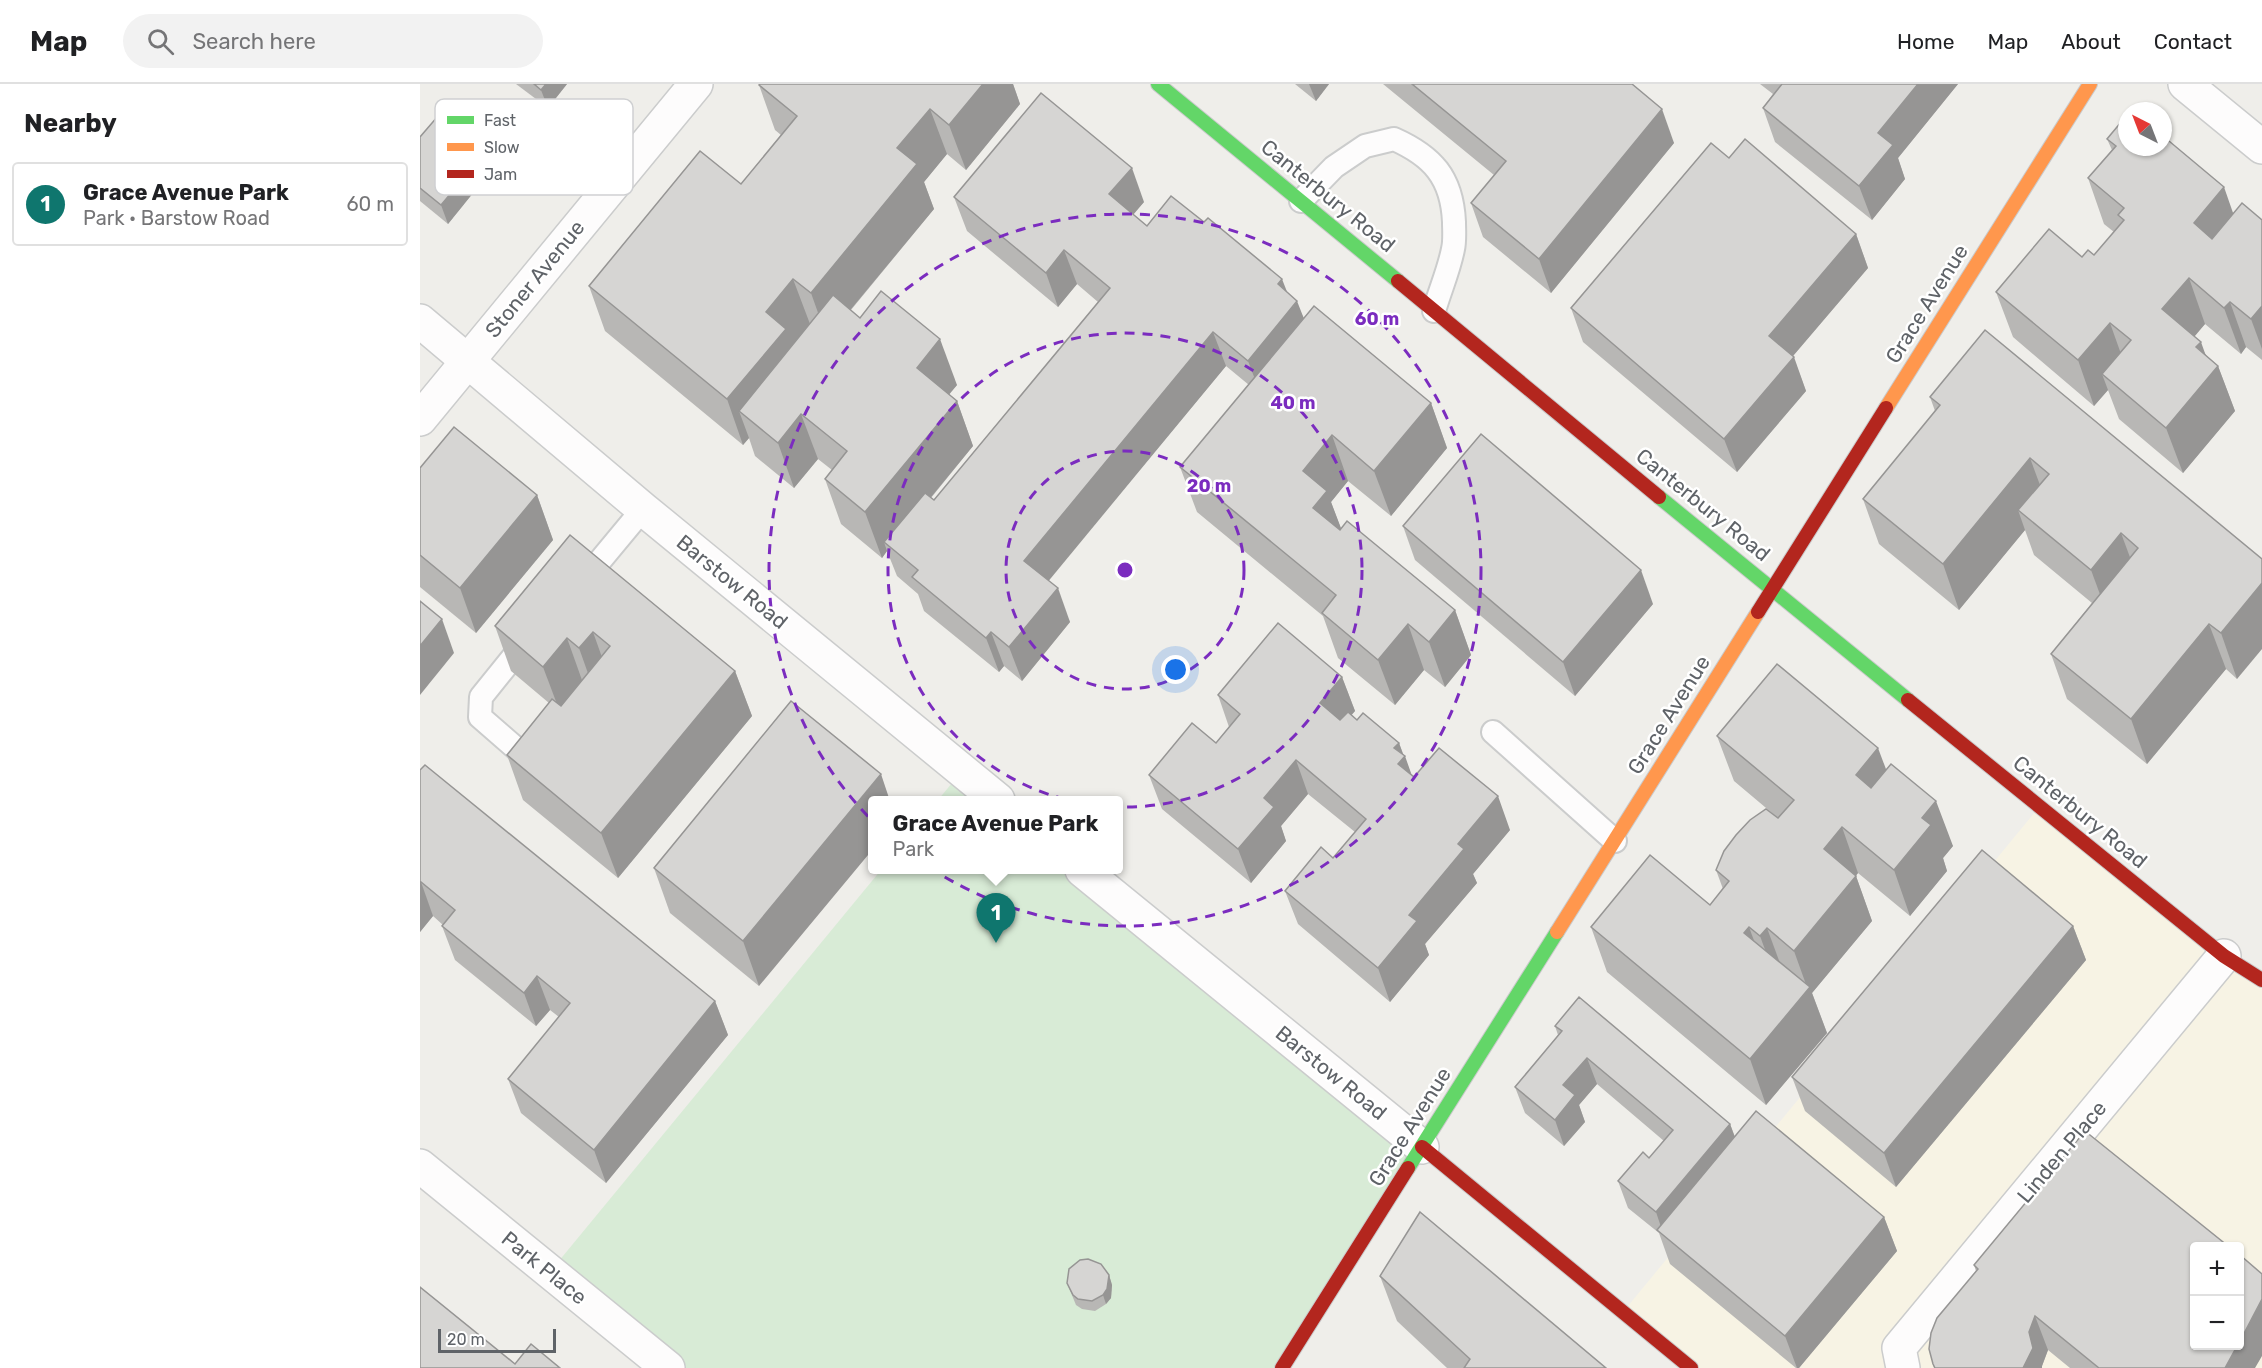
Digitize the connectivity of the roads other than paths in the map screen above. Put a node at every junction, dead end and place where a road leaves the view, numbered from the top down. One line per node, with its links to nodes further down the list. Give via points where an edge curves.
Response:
1 (696, 84): 6 (street, Stoner Avenue)
2 (1158, 84): 8 (street, Canterbury Road)
3 (2090, 84): 14 (street, Grace Avenue)
4 (2185, 84): 5 (street)
5 (2262, 147)
6 (633, 161)
7 (605, 195): 11 (street, Stoner Avenue)
8 (1301, 201): 9 (street, Canterbury Road); 9 (lane, via 1334,166 1365,146 1394,138 1417,149 1447,184 1453,212 1454,247)
9 (1434, 310): 14 (street, Canterbury Road)
10 (420, 321): 11 (street, Barstow Road)
11 (468, 361): 12 (street, Stoner Avenue); 13 (street, Barstow Road)
12 (420, 419)
13 (643, 509): 15 (lane, via 594,568 577,579); 19 (street, Barstow Road)
14 (1773, 590): 20 (street, Grace Avenue); 22 (street, Canterbury Road)
15 (562, 598)
16 (540, 625): 18 (lane, via 481,697 480,717)
17 (1493, 732): 20 (lane)
18 (534, 764)
19 (992, 796)
20 (1615, 841): 24 (street, Grace Avenue)
21 (1088, 874): 24 (street, Barstow Road)
22 (2224, 956): 23 (street, Canterbury Road); 26 (street, Linden Place)
23 (2262, 980)
24 (1422, 1147): 28 (street, Grace Avenue); 29 (street, Barstow Road)
25 (420, 1166): 27 (street, Park Place)
26 (1895, 1362)
27 (668, 1368)
28 (1282, 1368)
29 (1691, 1368)

